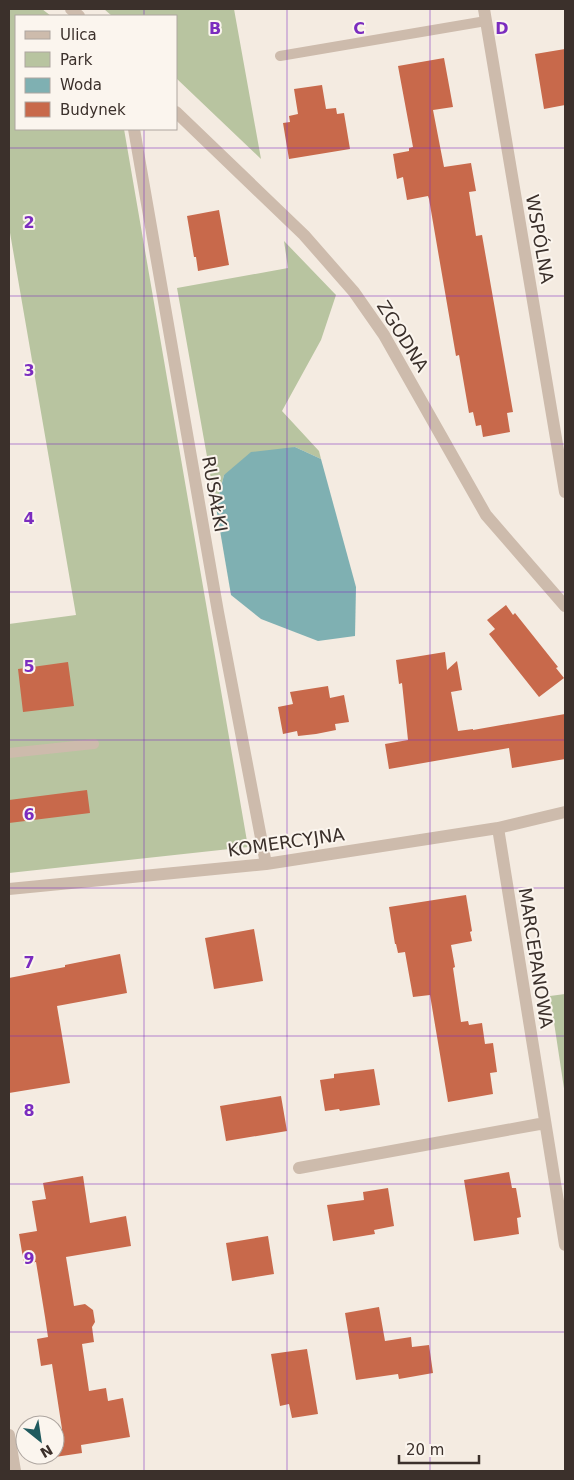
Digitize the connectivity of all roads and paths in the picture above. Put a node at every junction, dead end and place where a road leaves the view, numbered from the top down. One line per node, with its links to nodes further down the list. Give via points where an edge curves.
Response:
1 (485, 15): 2 (lane, WSPÓLNA); 5 (street, WSPÓLNA)
2 (280, 56)
3 (178, 114): 6 (street, ZGODNA, via 304,235 354,292 384,335 486,515)
4 (134, 130): 11 (street, RUSAŁKI, via 218,612)
5 (565, 492)
6 (565, 606)
7 (94, 744): 8 (lane)
8 (9, 754)
9 (565, 812): 10 (street, KOMERCYJNA)
10 (498, 828): 11 (street, KOMERCYJNA); 13 (street, MARCEPANOWA)
11 (266, 864): 12 (street, KOMERCYJNA)
12 (9, 889)
13 (546, 1123): 14 (street); 15 (street, MARCEPANOWA)
14 (299, 1168)
15 (565, 1244)
16 (9, 1435): 17 (street)
17 (15, 1471)

